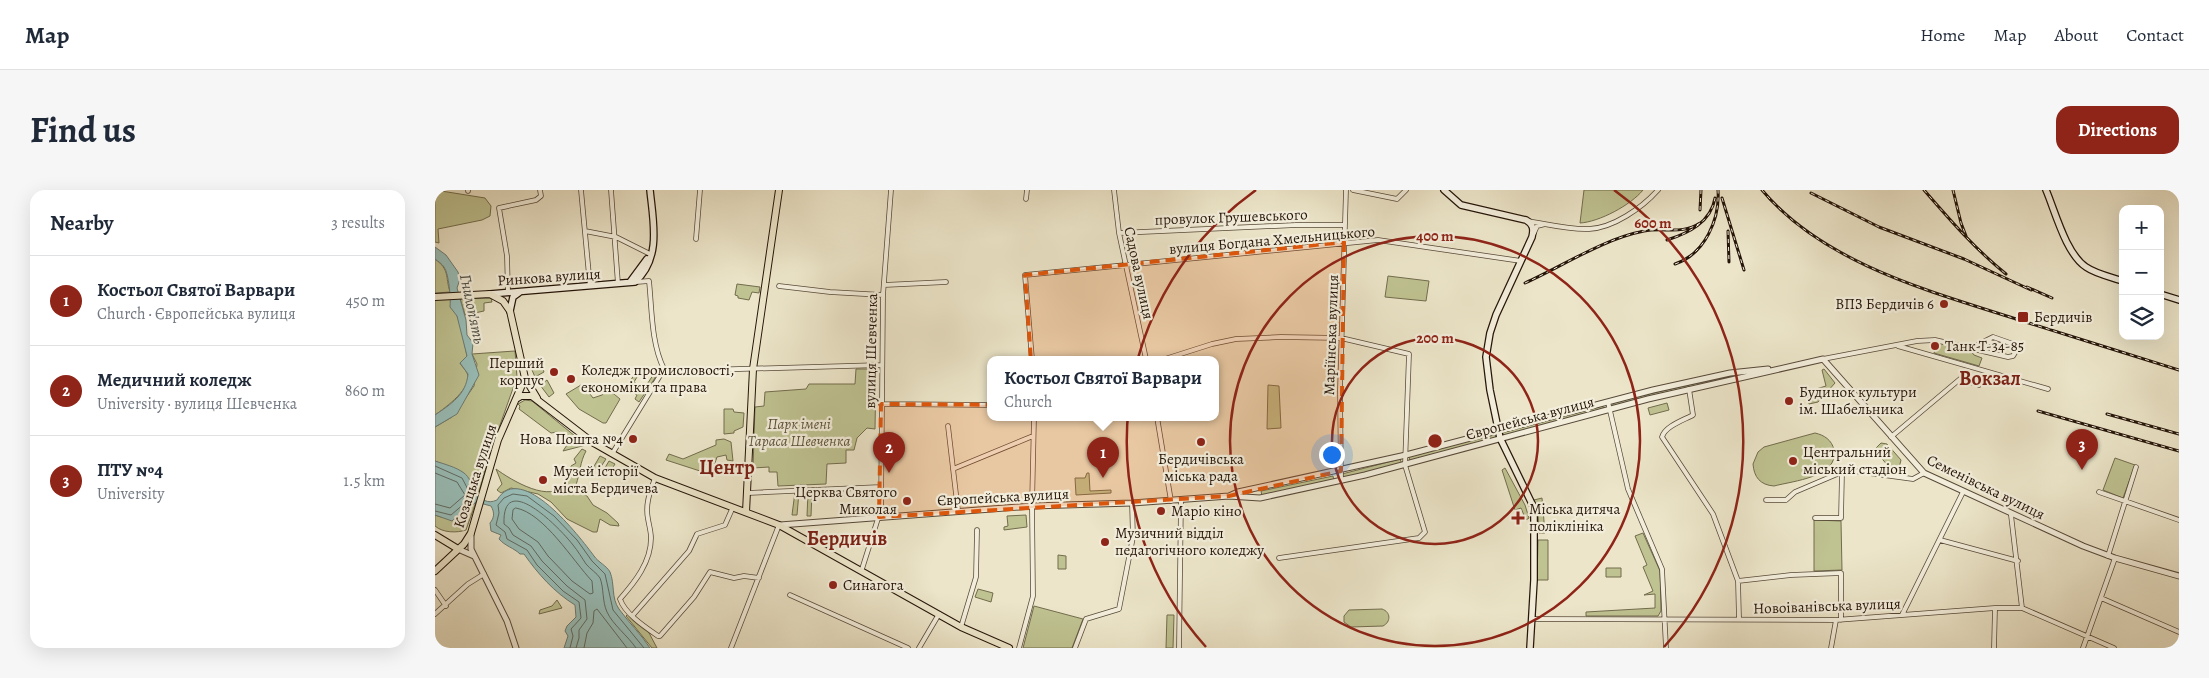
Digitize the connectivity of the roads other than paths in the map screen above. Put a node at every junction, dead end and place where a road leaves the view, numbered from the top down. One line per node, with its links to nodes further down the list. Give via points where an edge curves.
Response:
1 (540, 190): 37 (street, via 541,196 536,200 499,208)
2 (581, 190): 20 (street)
3 (611, 190): 22 (street)
4 (650, 190): 26 (main road)
5 (700, 190): 24 (street)
6 (779, 190): 58 (main road)
7 (891, 190): 33 (street, вулиця Шевченка)
8 (1027, 190): 16 (street)
9 (1114, 190): 21 (street, Садова вулиця)
10 (1346, 190): 19 (street, Маріїнська вулиця)
11 (1353, 190): 12 (street, via 1397,199)
12 (1406, 190)
13 (1444, 190): 17 (main road, via 1467,207)
14 (1658, 190): 18 (street, via 1648,201 1603,226 1584,229)
15 (2046, 190): 29 (main road, via 2069,247 2078,260 2089,268)
16 (1026, 199)
17 (1525, 220): 18 (street); 23 (main road, via 1532,226)
18 (1547, 224): 23 (street, via 1537,226)
19 (1345, 226): 21 (street, провулок Грушевського, via 1296,224); 25 (street, Маріїнська вулиця)
20 (585, 231): 22 (street); 34 (street)
21 (1119, 233): 28 (street, Садова вулиця)
22 (616, 237): 26 (street); 32 (street)
23 (1532, 237): 27 (main road)
24 (696, 238)
25 (1344, 242): 27 (street, вулиця Богдана Хмельницького, via 1378,240); 28 (street, вулиця Богдана Хмельницького); 44 (street, Маріїнська вулиця)
26 (652, 251): 30 (main road)
27 (1521, 261): 72 (main road, via 1496,315 1487,345 1487,373)
28 (1126, 265): 50 (street, вулиця Богдана Хмельницького, via 1025,274); 51 (street, Садова вулиця)
29 (2119, 279)
30 (632, 282): 32 (main road, Ринкова вулиця); 56 (street, via 649,281 656,346)
31 (946, 282): 33 (street)
32 (618, 284): 34 (main road, Ринкова вулиця)
33 (884, 285): 39 (street, вулиця Шевченка)
34 (590, 286): 36 (main road, Ринкова вулиця)
35 (779, 286): 39 (street)
36 (522, 291): 37 (main road, Ринкова вулиця); 43 (main road, via 513,297)
37 (509, 292): 38 (main road, Ринкова вулиця)
38 (490, 294): 41 (main road, Ринкова вулиця); 43 (main road, via 503,301)
39 (883, 295): 55 (street, вулиця Шевченка)
40 (2163, 295): 42 (main road)
41 (435, 297)
42 (2179, 300)
43 (510, 311): 59 (main road)
44 (1341, 338): 52 (street, via 1236,339); 77 (street, via 1409,354); 81 (street, Маріїнська вулиця)
45 (2008, 342): 46 (street, via 1991,337); 49 (street); 53 (street, via 2013,344 2015,351 2011,357)
46 (1981, 343): 48 (street); 49 (street)
47 (1896, 345): 48 (street, Європейська вулиця, via 1935,340); 54 (street, Європейська вулиця); 62 (street)
48 (1973, 347): 53 (street, Європейська вулиця)
49 (2006, 347): 53 (street)
50 (1033, 356)
51 (1145, 356)
52 (1174, 356)
53 (2003, 356)
54 (1823, 359): 57 (street, Європейська вулиця); 74 (street, Семенівська вулиця)
55 (881, 365): 58 (street); 66 (street, вулиця Шевченка)
56 (665, 368): 58 (street); 76 (street)
57 (1778, 368): 61 (street, Європейська вулиця); 65 (street, Європейська вулиця, via 1730,374)
58 (753, 369): 89 (main road)
59 (525, 378): 63 (main road, Козацька вулиця); 64 (main road)
60 (1979, 385): 74 (street, via 1960,379)
61 (1689, 389): 68 (street, Європейська вулиця); 122 (street, via 1693,415 1683,418 1662,437 1708,506)
62 (2048, 389)
63 (515, 399): 64 (main road, via 529,395); 106 (main road, Козацька вулиця, via 498,440)
64 (540, 401): 76 (main road)
65 (1608, 402): 68 (street); 72 (street, Європейська вулиця)
66 (881, 404): 67 (street); 86 (street, вулиця Шевченка)
67 (987, 405)
68 (1610, 409): 75 (street, Європейська вулиця); 133 (street, via 1626,484 1662,569)
69 (1034, 421): 73 (street)
70 (1158, 421): 93 (street)
71 (948, 426): 80 (street)
72 (1497, 430): 75 (main road); 77 (street, Європейська вулиця)
73 (1033, 436): 80 (street); 96 (street)
74 (1891, 437): 83 (street, Семенівська вулиця)
75 (1500, 438): 78 (street, Європейська вулиця); 134 (main road, via 1534,508)
76 (612, 454): 84 (main road)
77 (1406, 455): 78 (street); 81 (street, Європейська вулиця)
78 (1405, 465): 85 (street, Європейська вулиця); 113 (street, via 1425,532 1423,536)
79 (2136, 468): 94 (street)
80 (953, 469): 98 (street)
81 (1341, 471): 85 (street, Маріїнська вулиця); 90 (street, Європейська вулиця)
82 (1842, 472): 83 (street, via 1913,479); 92 (street, via 1795,492 1786,500); 102 (street, via 1841,518)
83 (1924, 473): 87 (street, Семенівська вулиця)
84 (655, 478): 97 (main road); 131 (street, via 647,498 650,552 641,572 620,599)
85 (1341, 481): 90 (street, Європейська вулиця, via 1260,498)
86 (881, 487): 89 (street); 101 (street, вулиця Шевченка)
87 (1963, 492): 100 (street, Семенівська вулиця); 108 (street)
88 (2099, 492): 94 (street)
89 (747, 493): 99 (main road)
90 (1229, 496): 91 (street, Європейська вулиця)
91 (1181, 500): 93 (street, Європейська вулиця); 147 (street)
92 (1766, 500)
93 (1171, 501): 95 (street, Європейська вулиця)
94 (2125, 502): 103 (street); 112 (street)
95 (1131, 503): 96 (street, Європейська вулиця); 146 (street, via 1133,537 1119,609 1085,619)
96 (1032, 506): 98 (street, Європейська вулиця); 145 (street, via 1033,596)
97 (733, 507): 99 (main road); 131 (street, via 725,525 697,534 689,550)
98 (958, 511): 101 (street, Європейська вулиця)
99 (746, 512): 104 (main road)
100 (2011, 515): 112 (street, Семенівська вулиця); 115 (street)
101 (879, 517): 104 (street, Європейська вулиця); 117 (street, вулиця Шевченка)
102 (1815, 518)
103 (2179, 520)
104 (779, 525): 117 (main road); 121 (street)
105 (977, 530): 137 (street, via 976,577)
106 (471, 533): 110 (main road, Козацька вулиця); 111 (street)
107 (435, 535): 109 (main road)
108 (1940, 540): 115 (street); 132 (street)
109 (443, 541): 110 (main road); 116 (main road, via 448,554)
110 (458, 549): 111 (street); 116 (main road, Козацька вулиця)
111 (475, 556): 119 (street)
112 (2108, 556): 114 (street, Семенівська вулиця)
113 (1279, 558)
114 (2115, 558): 120 (street, Семенівська вулиця); 125 (street)
115 (2018, 561): 128 (street)
116 (443, 564): 118 (main road, Козацька вулиця)
117 (862, 570): 130 (main road)
118 (435, 571)
119 (484, 574): 126 (street, via 468,584); 140 (street)
120 (2179, 576)
121 (759, 578): 131 (street, via 735,578 710,572 694,597 660,636 640,624); 141 (street)
122 (1738, 581): 135 (street); 136 (street, via 1841,573)
123 (435, 590): 126 (street)
124 (790, 595): 142 (street)
125 (2101, 598): 138 (street); 139 (street)
126 (446, 606): 129 (street)
127 (1995, 608): 128 (street, Новоіванівська вулиця); 132 (street, Новоіванівська вулиця); 151 (street)
128 (2022, 608): 139 (street, Новоіванівська вулиця)
129 (435, 614)
130 (939, 614): 137 (main road); 143 (street)
131 (633, 615)
132 (1902, 615): 136 (street, Новоіванівська вулиця)
133 (1665, 618): 134 (street, Новоіванівська вулиця); 135 (street, Новоіванівська вулиця); 149 (street)
134 (1531, 619): 148 (main road)
135 (1739, 620): 136 (street, Новоіванівська вулиця)
136 (1839, 620): 150 (street)
137 (961, 626): 144 (main road)
138 (2179, 632)
139 (2087, 636): 152 (street); 153 (street, Новоіванівська вулиця)
140 (516, 648)
141 (731, 648)
142 (909, 648)
143 (919, 648)
144 (1009, 648)
145 (1019, 648)
146 (1075, 648)
147 (1179, 648)
148 (1529, 648)
149 (1666, 648)
150 (1831, 648)
151 (1994, 648)
152 (2083, 648)
153 (2114, 648)

